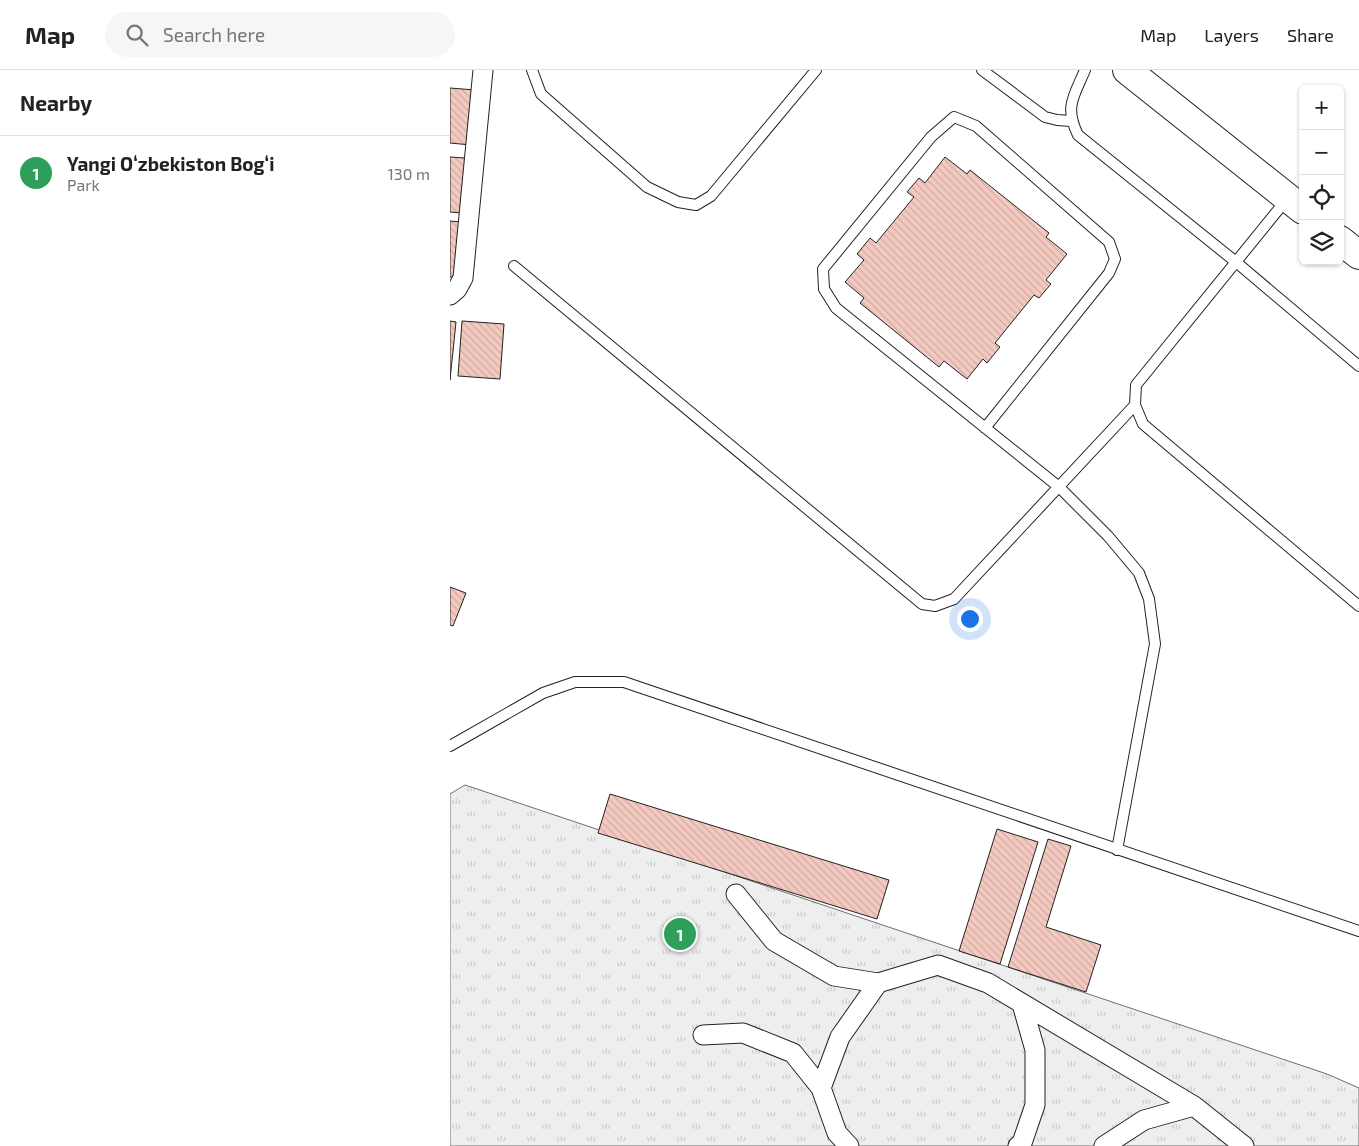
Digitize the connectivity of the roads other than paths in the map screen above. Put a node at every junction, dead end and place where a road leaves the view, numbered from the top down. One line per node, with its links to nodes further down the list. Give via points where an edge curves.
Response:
1 (483, 70): 13 (street, via 463,278)
2 (532, 70): 3 (lane, via 541,94 647,186 678,202 696,205 711,196)
3 (816, 70)
4 (982, 70): 7 (lane, via 1046,117)
5 (1085, 70): 7 (lane, via 1069,106)
6 (1127, 70): 8 (street)
7 (1071, 121): 11 (lane, via 1078,135)
8 (1295, 204): 11 (lane)
9 (1344, 243): 10 (street)
10 (1359, 255)
11 (1236, 262): 14 (lane); 15 (lane, via 1136,385)
12 (514, 266): 17 (lane, via 922,604 935,606 954,599)
13 (450, 295)
14 (1359, 366)
15 (1136, 405): 17 (lane); 18 (lane, via 1143,424)
16 (984, 428): 16 (lane, via 836,308 824,289 823,269 930,137 954,117 976,126 1109,242 1115,258 1109,273); 17 (lane)
17 (1059, 488): 20 (lane, via 1108,536 1139,573 1149,599 1155,644)
18 (1359, 606)
19 (450, 746): 20 (lane, via 543,693 575,682 624,682)
20 (1117, 850): 22 (lane)
21 (736, 894): 23 (street, via 774,941 834,976)
22 (1359, 931)
23 (878, 983): 24 (street, via 938,965 988,983); 26 (street, via 840,1037)
24 (1022, 1004): 27 (street); 29 (street, via 1035,1050 1035,1105 1022,1143)
25 (703, 1036): 26 (street, via 744,1032 794,1053)
26 (821, 1088): 28 (street, via 837,1133)
27 (1194, 1106): 30 (street, via 1144,1120); 31 (street)
28 (849, 1146)
29 (1018, 1146)
30 (1104, 1146)
31 (1244, 1146)

